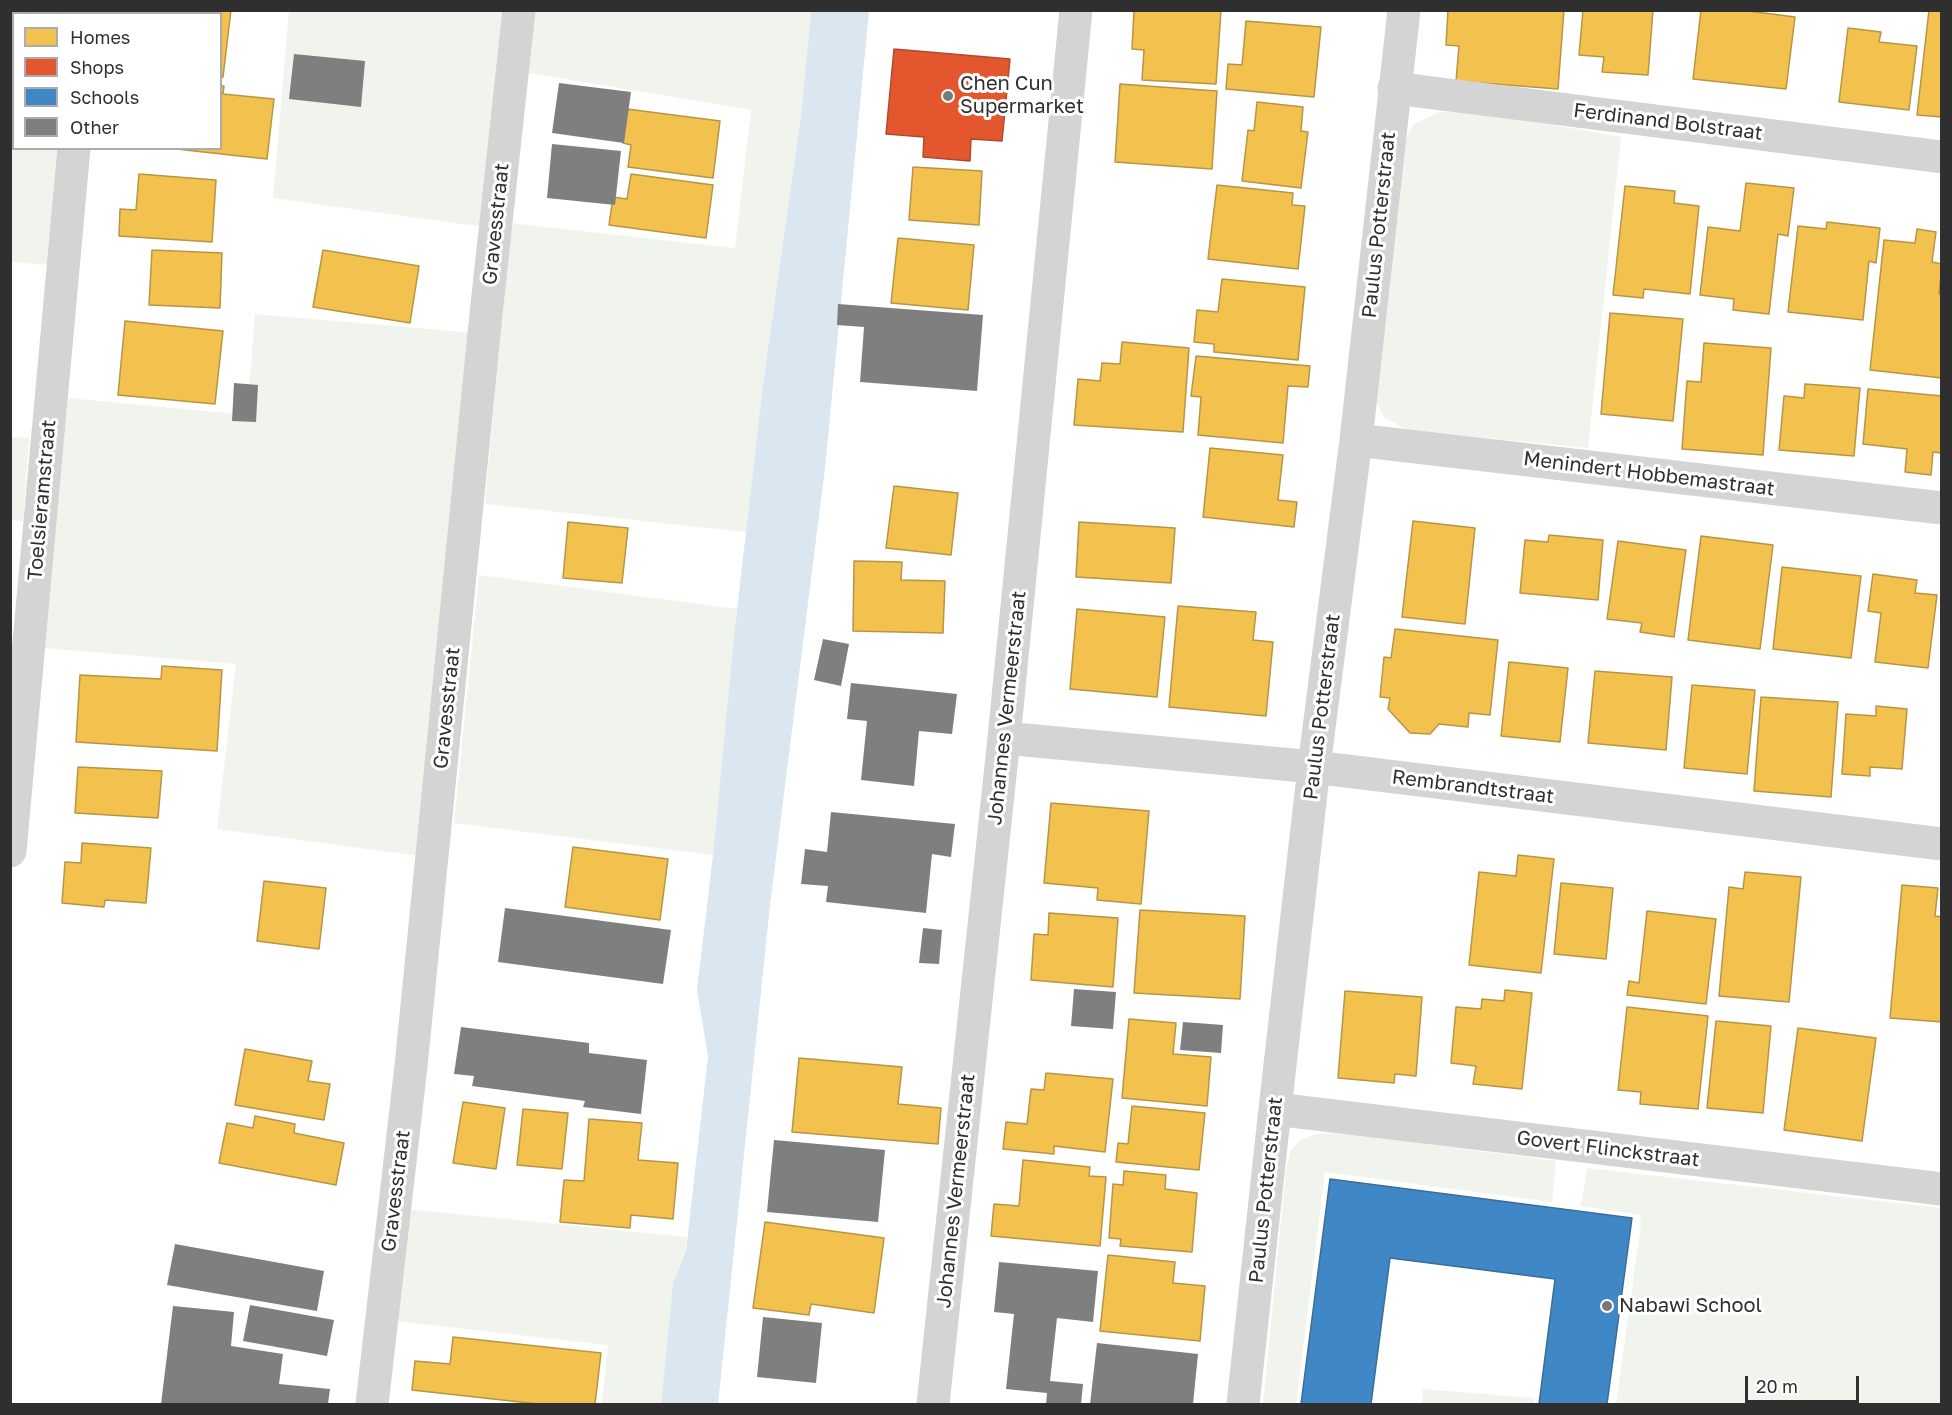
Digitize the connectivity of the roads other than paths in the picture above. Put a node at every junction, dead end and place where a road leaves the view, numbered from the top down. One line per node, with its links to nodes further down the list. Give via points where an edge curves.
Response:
1 (519, 10): 15 (street, Gravesstraat, via 411,1066)
2 (1076, 10): 9 (street, Johannes Vermeerstraat)
3 (1404, 10): 4 (street, Paulus Potterstraat)
4 (1394, 88): 6 (street, Ferdinand Bolstraat); 7 (street, Paulus Potterstraat)
5 (74, 150): 12 (street, Toelsieramstraat)
6 (1941, 157)
7 (1356, 440): 8 (street, Menindert Hobbemastraat); 10 (street, Paulus Potterstraat)
8 (1941, 508)
9 (1004, 738): 10 (street, Rembrandtstraat); 16 (street, Johannes Vermeerstraat)
10 (1314, 768): 11 (street, Rembrandtstraat); 13 (street, Paulus Potterstraat)
11 (1941, 844)
12 (10, 851)
13 (1275, 1109): 14 (street, Govert Flinckstraat); 17 (street, Paulus Potterstraat)
14 (1941, 1189)
15 (372, 1404)
16 (933, 1404)
17 (1243, 1404)

